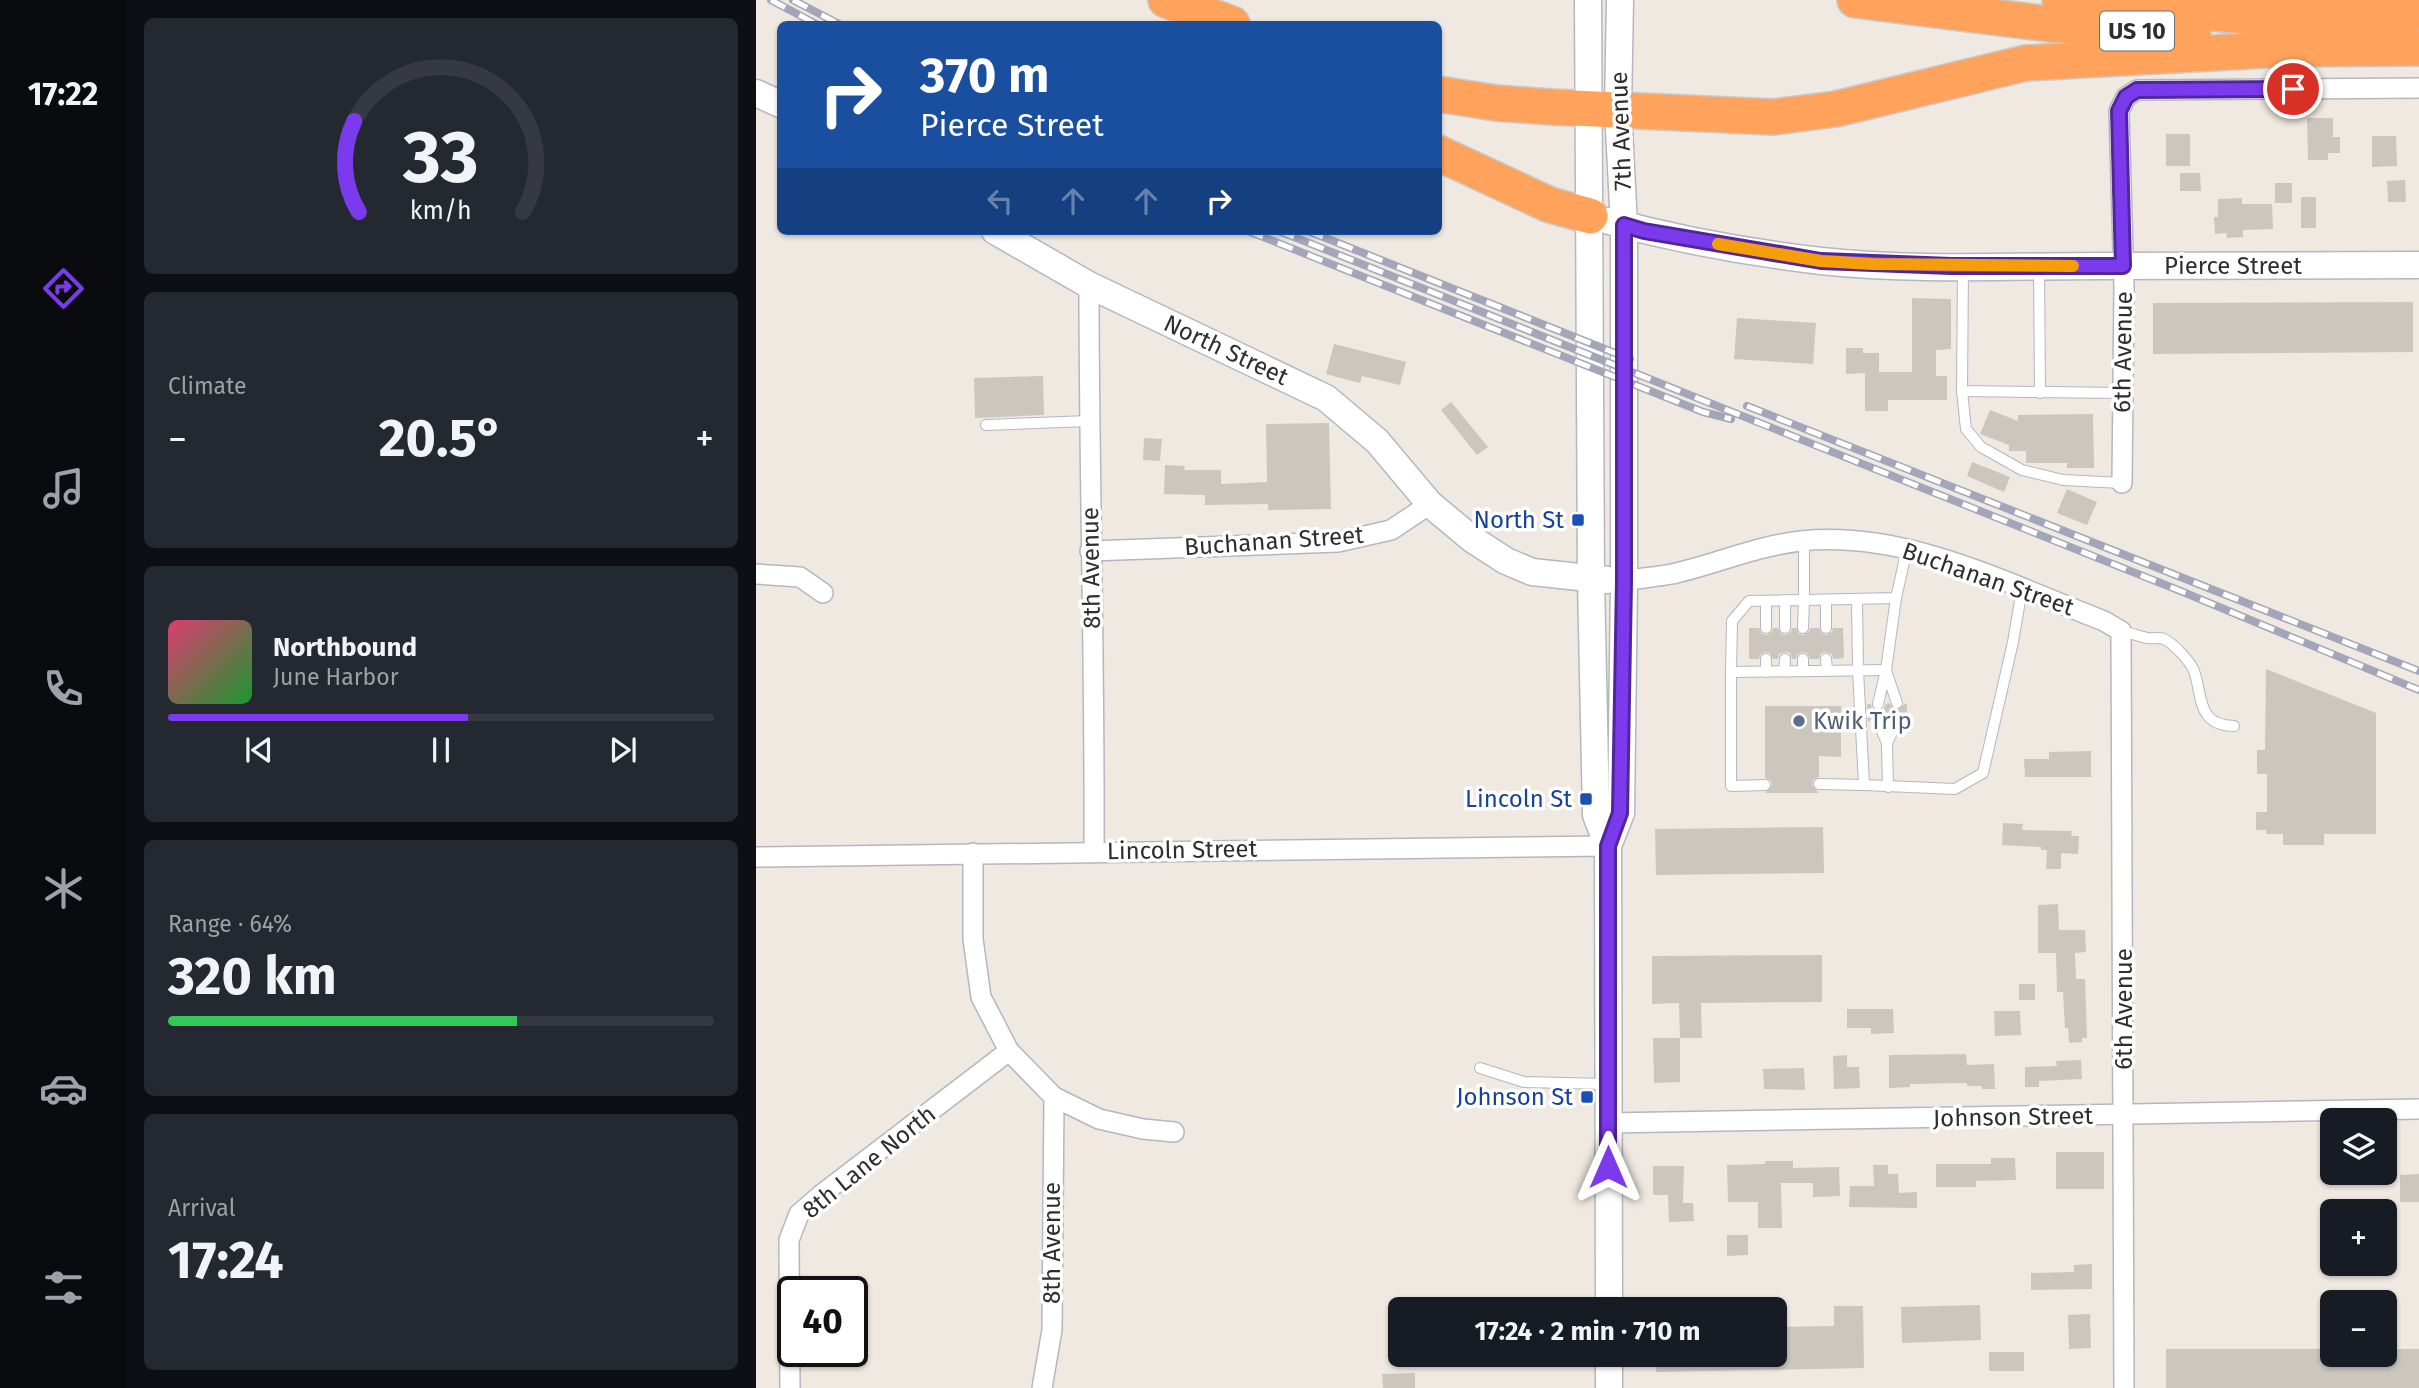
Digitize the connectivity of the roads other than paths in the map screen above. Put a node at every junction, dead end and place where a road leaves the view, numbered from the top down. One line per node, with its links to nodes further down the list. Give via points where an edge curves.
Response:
1 (1166, 0): 8 (highway)
2 (1588, 0): 12 (street)
3 (1620, 0): 12 (street, 7th Avenue)
4 (1855, 0): 9 (highway, US 10, via 2062,25)
5 (2060, 0): 7 (highway, US 10, via 2247,16)
6 (2304, 0): 7 (highway, via 2375,4)
7 (2419, 13)
8 (1224, 21)
9 (2419, 48): 12 (highway, via 2286,49 2026,63 1836,109 1773,117)
10 (2419, 88): 20 (street, 6th Avenue, via 2137,90 2126,97 2119,111)
11 (1442, 94): 12 (highway, via 1496,103)
12 (1604, 110): 14 (street); 15 (street, 7th Avenue)
13 (1447, 160): 14 (highway, via 1550,205)
14 (1590, 216): 15 (street, Pierce Street); 33 (street)
15 (1624, 225): 18 (street, Pierce Street, via 1821,261); 34 (street, 7th Avenue)
16 (1002, 235): 21 (street, North Street)
17 (2419, 265): 20 (street, Pierce Street)
18 (1963, 266): 19 (street, Pierce Street); 22 (lane)
19 (2039, 266): 20 (street, Pierce Street); 23 (lane)
20 (2123, 266): 24 (street, 6th Avenue)
21 (1089, 285): 25 (street, 8th Avenue); 28 (street, North Street, via 1326,398 1377,441)
22 (1962, 391): 23 (lane); 27 (lane, via 1966,429 1981,447 2022,470 2063,480)
23 (2040, 393): 24 (lane)
24 (2122, 393): 27 (street, 6th Avenue)
25 (1089, 421): 26 (lane); 31 (street, 8th Avenue)
26 (986, 425)
27 (2122, 483)
28 (1430, 504): 31 (street, Buchanan Street, via 1391,530 1338,542); 33 (street, Buchanan Street, via 1506,561 1532,572)
29 (1804, 541): 30 (street, Buchanan Street, via 1848,540); 34 (street, Buchanan Street, via 1765,546 1673,573); 39 (lane)
30 (1907, 549): 35 (street, Buchanan Street); 37 (lane)
31 (1090, 551): 70 (street, 8th Avenue)
32 (756, 574): 36 (street, via 800,577)
33 (1591, 580): 34 (street, Buchanan Street); 69 (street, via 1596,815)
34 (1624, 581): 69 (street, 7th Avenue, via 1620,813)
35 (2022, 589): 47 (street, Buchanan Street); 68 (lane, via 1983,773 1955,789)
36 (823, 593)
37 (1896, 598): 41 (lane); 54 (lane)
38 (1785, 600): 39 (lane); 42 (lane); 44 (lane)
39 (1804, 600): 40 (lane); 45 (lane)
40 (1826, 600): 41 (lane); 46 (lane)
41 (1857, 600): 53 (lane)
42 (1766, 601): 43 (lane); 57 (lane, via 1749,601 1732,621)
43 (1766, 628)
44 (1785, 628)
45 (1803, 628)
46 (1826, 628)
47 (2121, 631): 63 (lane, via 2163,639 2178,651 2194,669 2199,701 2206,713 2222,726); 78 (street, 6th Avenue)
48 (1766, 659): 58 (lane)
49 (1785, 659): 55 (lane)
50 (1803, 659): 56 (lane)
51 (1826, 659): 52 (lane)
52 (1827, 670): 53 (lane); 56 (lane)
53 (1858, 670): 54 (lane); 67 (lane)
54 (1886, 670): 59 (lane); 60 (lane)
55 (1784, 671): 56 (lane); 58 (lane)
56 (1803, 671)
57 (1731, 672): 58 (lane); 65 (lane, via 1731,786)
58 (1766, 672)
59 (1878, 704)
60 (1897, 704)
61 (1878, 722): 64 (lane)
62 (1897, 722): 64 (lane)
63 (2234, 726)
64 (1887, 743): 68 (lane)
65 (1765, 785)
66 (1819, 785): 67 (lane)
67 (1864, 786): 68 (lane)
68 (1888, 787)
69 (1608, 846): 70 (street, Lincoln Street); 75 (street, 7th Avenue)
70 (1094, 851): 71 (street, Lincoln Street)
71 (973, 853): 72 (street, Lincoln Street); 73 (street, via 973,939 981,997)
72 (756, 858)
73 (1009, 1051): 76 (street); 83 (street, 8th Lane North, via 799,1214 789,1240)
74 (1480, 1068): 75 (lane, via 1524,1082)
75 (1608, 1084): 79 (street, 7th Avenue)
76 (1054, 1097): 80 (street, via 1099,1119); 84 (street, 8th Avenue, via 1052,1330)
77 (2419, 1109): 78 (street, Johnson Street)
78 (2124, 1115): 79 (street, Johnson Street); 86 (street, 6th Avenue)
79 (1608, 1123): 81 (street, 7th Avenue)
80 (1174, 1132)
81 (1609, 1297)
82 (1609, 1367): 85 (street)
83 (790, 1388)
84 (1042, 1388)
85 (1609, 1388)
86 (2124, 1388)

